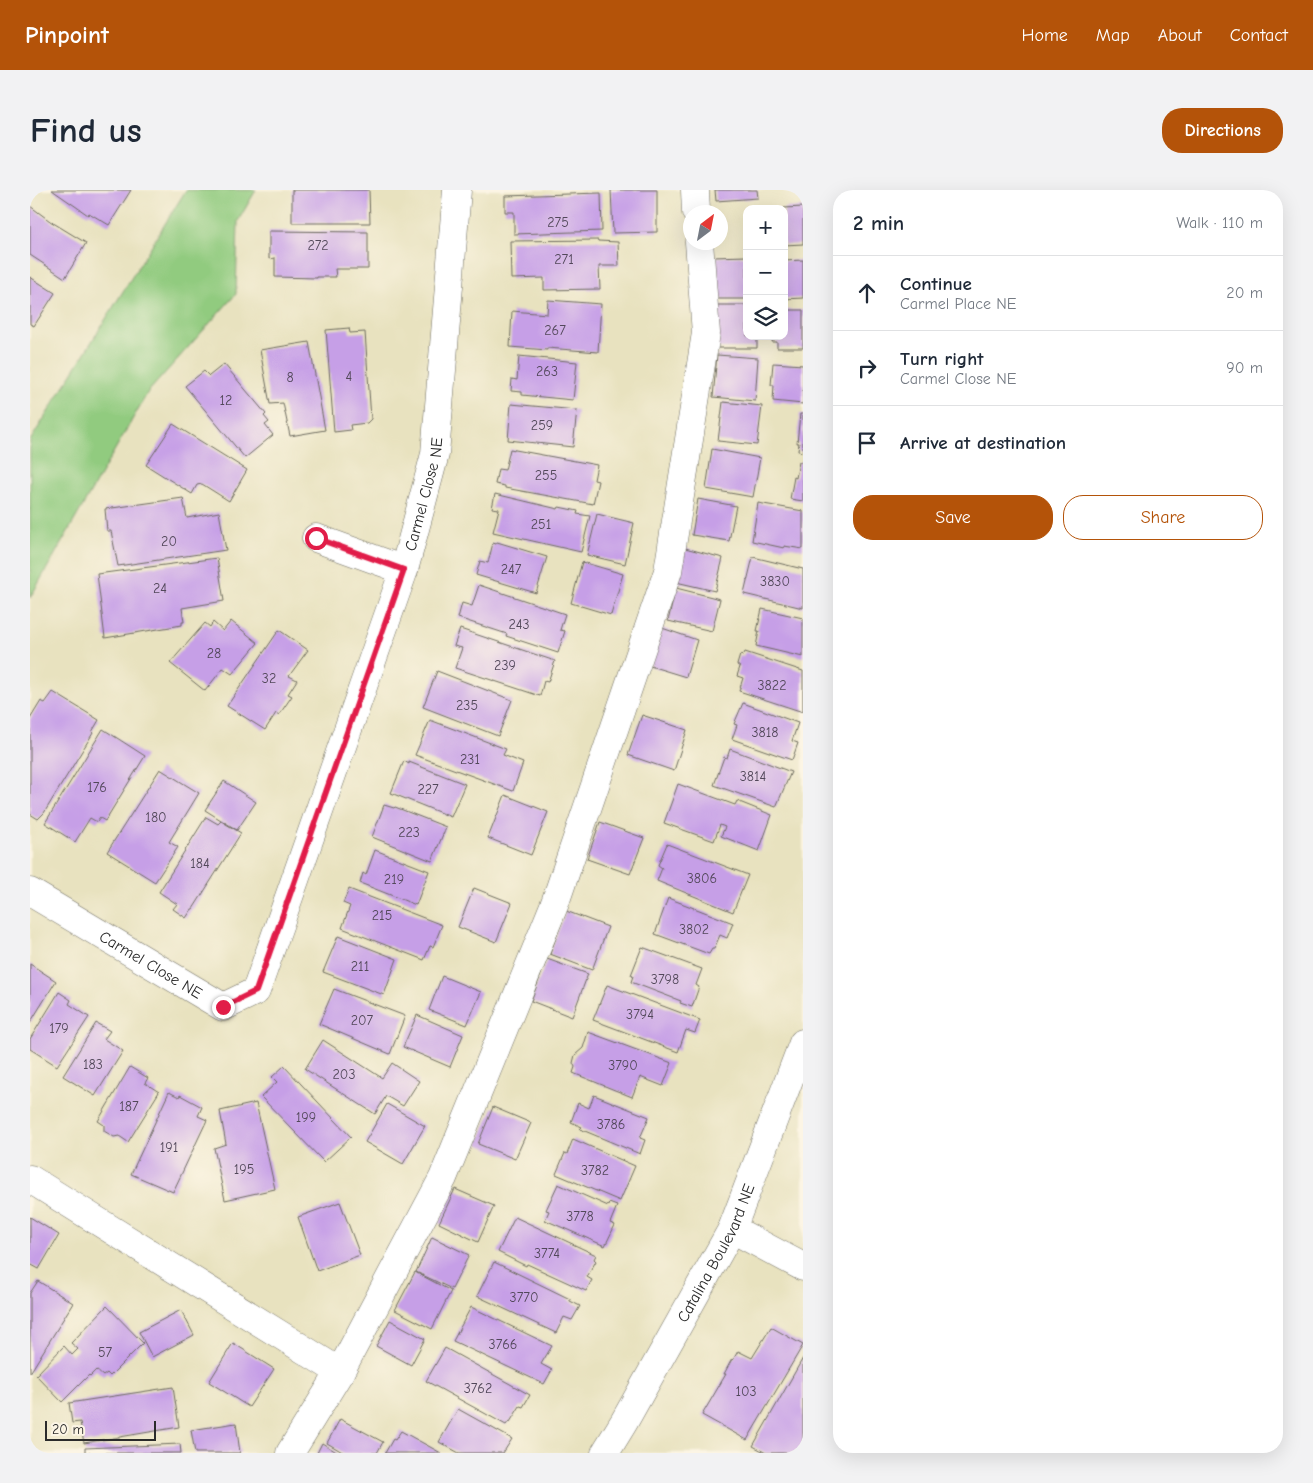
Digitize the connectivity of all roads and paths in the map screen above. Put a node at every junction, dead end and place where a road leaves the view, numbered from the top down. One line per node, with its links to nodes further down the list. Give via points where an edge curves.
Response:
1 (457, 190): 6 (street, Carmel Close NE, via 435,454)
2 (695, 190): 3 (street)
3 (696, 205)
4 (700, 250): 12 (street, via 706,333 668,571 555,903 444,1178)
5 (316, 538): 6 (street)
6 (404, 570): 7 (street, Carmel Close NE, via 256,991 223,1007)
7 (30, 892)
8 (803, 1043): 10 (street, Catalina Boulevard NE)
9 (30, 1179): 12 (street)
10 (732, 1229): 11 (street); 14 (street, Catalina Boulevard NE)
11 (803, 1268)
12 (340, 1372): 13 (street)
13 (290, 1453)
14 (605, 1453)

